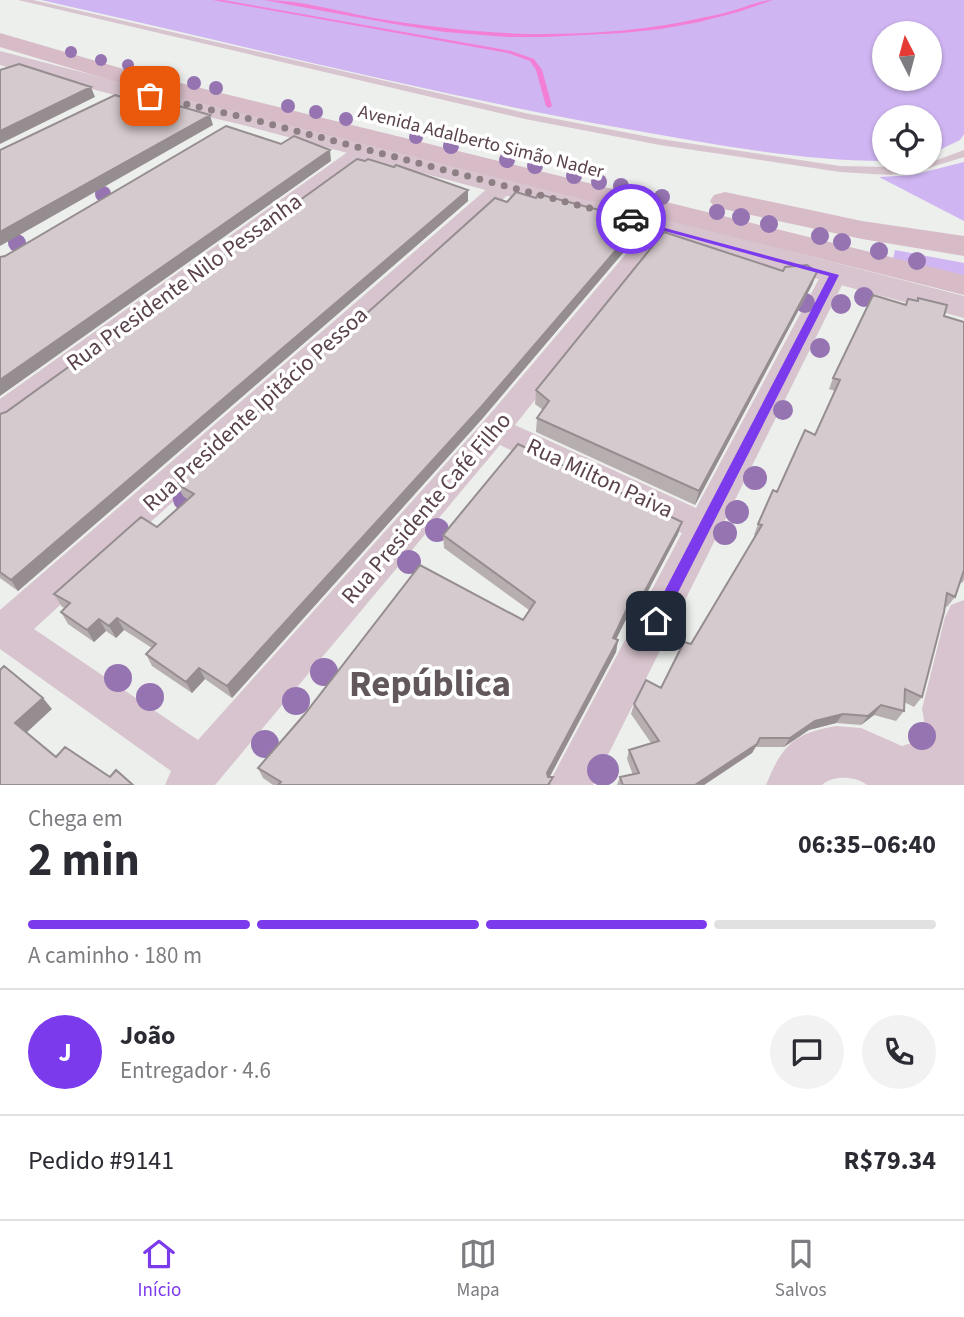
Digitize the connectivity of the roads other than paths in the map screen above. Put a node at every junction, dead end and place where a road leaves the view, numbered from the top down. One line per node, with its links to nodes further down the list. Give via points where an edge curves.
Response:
1 (22, 0): 8 (lane, via 525,116 660,142 828,168 877,171 922,167)
2 (0, 23): 11 (main road, Avenida Adalberto Simão Nader, via 693,194 862,230)
3 (0, 40): 13 (main road, Avenida Adalberto Simão Nader, via 133,78)
4 (8, 66): 5 (street, Avenida Adalberto Simão Nader, via 115,97)
5 (243, 117): 6 (street); 7 (street, Avenida Adalberto Simão Nader)
6 (220, 131)
7 (367, 149): 9 (street, Avenida Adalberto Simão Nader); 15 (street, Rua Presidente Nilo Pessanha)
8 (964, 153)
9 (504, 186): 10 (street, Avenida Adalberto Simão Nader); 19 (street, Rua Presidente Ipitácio Pessoa)
10 (661, 227): 12 (street, Avenida Adalberto Simão Nader); 16 (street, Rua Presidente Café Filho)
11 (964, 246)
12 (834, 275): 14 (street, Avenida Adalberto Simão Nader); 17 (street)
13 (964, 285)
14 (964, 307)
15 (0, 414)
16 (495, 429): 17 (street, Rua Milton Paiva); 21 (street, Rua Presidente Café Filho)
17 (705, 528): 23 (street)
18 (964, 617): 20 (street, via 942,709)
19 (2, 629): 21 (street)
20 (960, 764): 22 (street)
21 (194, 776)
22 (902, 779): 24 (street, via 873,759 849,751 826,752 807,762)
23 (570, 785)
24 (793, 785)

